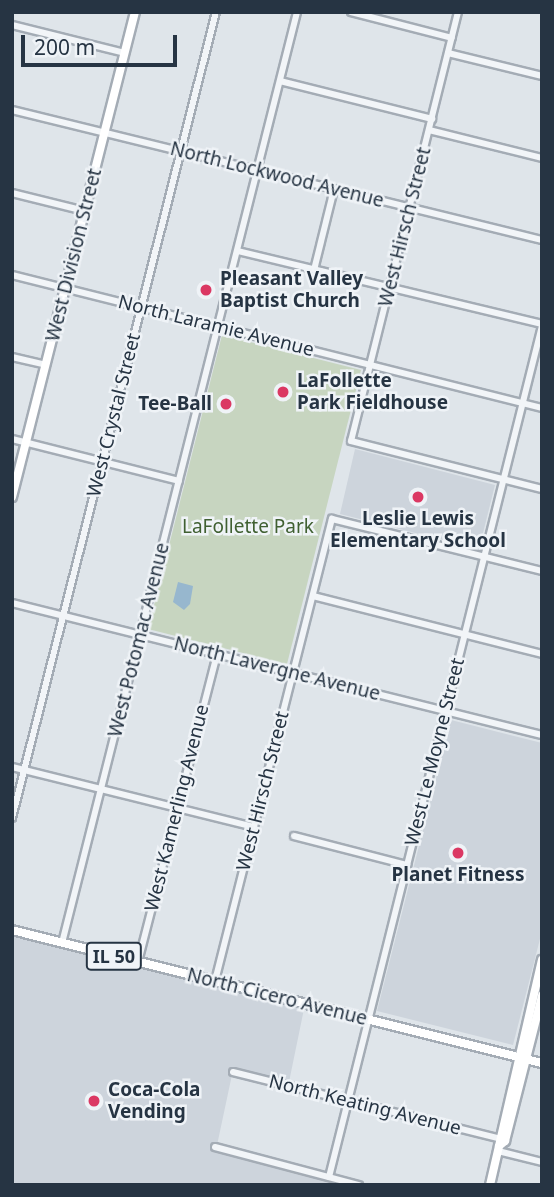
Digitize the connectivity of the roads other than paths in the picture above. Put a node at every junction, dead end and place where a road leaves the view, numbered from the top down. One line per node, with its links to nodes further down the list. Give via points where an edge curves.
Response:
1 (135, 12): 9 (main road, West Division Street)
2 (216, 12): 17 (street, West Crystal Street)
3 (297, 12): 12 (street, West Potomac Avenue)
4 (351, 12): 6 (street)
5 (458, 12): 8 (street, West Hirsch Street)
6 (377, 15): 8 (street)
7 (12, 25): 9 (street)
8 (452, 37): 10 (street, West Hirsch Street)
9 (125, 52): 16 (main road, West Division Street)
10 (448, 53): 11 (street); 14 (street, West Hirsch Street)
11 (542, 76)
12 (280, 81): 14 (street); 19 (street, West Potomac Avenue)
13 (12, 110): 16 (street, North Lockwood Avenue)
14 (432, 119): 15 (street, West Hirsch Street)
15 (429, 130): 18 (street); 22 (street, West Hirsch Street)
16 (104, 133): 17 (street, North Lockwood Avenue); 23 (main road, West Division Street)
17 (180, 152): 19 (street, North Lockwood Avenue); 30 (street, West Crystal Street)
18 (542, 158)
19 (257, 170): 20 (street, North Lockwood Avenue); 25 (street, West Potomac Avenue)
20 (334, 189): 22 (street, North Lockwood Avenue); 26 (street)
21 (12, 193): 23 (street)
22 (410, 208): 24 (street, North Lockwood Avenue); 28 (street, West Hirsch Street)
23 (85, 211): 29 (main road, West Division Street)
24 (542, 240)
25 (237, 251): 26 (street); 32 (street, West Potomac Avenue)
26 (314, 270): 28 (street)
27 (12, 275): 29 (street, North Laramie Avenue)
28 (389, 288): 31 (street); 35 (street, West Hirsch Street)
29 (65, 289): 30 (street, North Laramie Avenue); 34 (main road, West Division Street)
30 (141, 308): 32 (street, North Laramie Avenue); 40 (street, West Crystal Street)
31 (542, 325): 36 (street, West Le Moyne Street)
32 (219, 327): 35 (street, North Laramie Avenue); 42 (street, West Potomac Avenue)
33 (12, 357): 34 (street)
34 (46, 365): 39 (main road, West Division Street)
35 (370, 365): 36 (street, North Laramie Avenue); 41 (street, West Hirsch Street, via 351,441)
36 (523, 403): 37 (street, North Laramie Avenue); 41 (street, West Le Moyne Street)
37 (542, 408)
38 (12, 439): 39 (street)
39 (26, 442): 40 (street); 44 (main road, West Division Street)
40 (102, 461): 42 (street); 49 (street, West Crystal Street)
41 (503, 480): 43 (street); 45 (street, West Le Moyne Street)
42 (179, 481): 51 (street, West Potomac Avenue)
43 (542, 489)
44 (12, 498)
45 (484, 557): 46 (street); 47 (street, West Hirsch Street, via 332,519); 50 (street, West Le Moyne Street)
46 (542, 571)
47 (313, 596): 50 (street); 54 (street, West Hirsch Street)
48 (12, 603): 49 (street, North Lavergne Avenue)
49 (63, 616): 51 (street, North Lavergne Avenue); 58 (street, West Crystal Street)
50 (465, 634): 53 (street); 55 (street, West Le Moyne Street)
51 (140, 635): 52 (street, North Lavergne Avenue); 59 (street, West Potomac Avenue)
52 (217, 654): 54 (street, North Lavergne Avenue); 60 (street, West Kamerling Avenue)
53 (542, 654)
54 (293, 673): 55 (street, North Lavergne Avenue); 62 (street, West Hirsch Street)
55 (446, 711): 56 (street, North Lavergne Avenue); 64 (street, West Le Moyne Street)
56 (542, 735)
57 (12, 767): 58 (street)
58 (25, 770): 59 (street); 61 (street, West Crystal Street)
59 (101, 789): 60 (street); 66 (street, West Potomac Avenue)
60 (177, 808): 62 (street); 68 (street, West Kamerling Avenue)
61 (12, 818)
62 (254, 827): 69 (street, West Hirsch Street)
63 (294, 836): 64 (street)
64 (407, 865): 71 (street, West Le Moyne Street)
65 (12, 930): 66 (main road, North Cicero Avenue / IL 50)
66 (62, 943): 68 (main road, North Cicero Avenue / IL 50)
67 (542, 960): 72 (main road)
68 (138, 962): 69 (main road, North Cicero Avenue / IL 50)
69 (215, 981): 71 (main road, North Cicero Avenue / IL 50)
70 (542, 996): 72 (main road)
71 (368, 1020): 72 (main road, North Cicero Avenue / IL 50); 75 (street, West Le Moyne Street)
72 (522, 1058): 73 (main road, North Cicero Avenue / IL 50); 76 (main road, via 505,1141)
73 (542, 1063)
74 (233, 1072): 75 (street, North Keating Avenue)
75 (349, 1100): 76 (street, North Keating Avenue); 79 (street, West Le Moyne Street)
76 (498, 1145): 78 (street, North Keating Avenue); 81 (main road)
77 (215, 1147): 79 (street)
78 (542, 1162)
79 (329, 1177): 80 (street)
80 (359, 1185)
81 (490, 1185)

